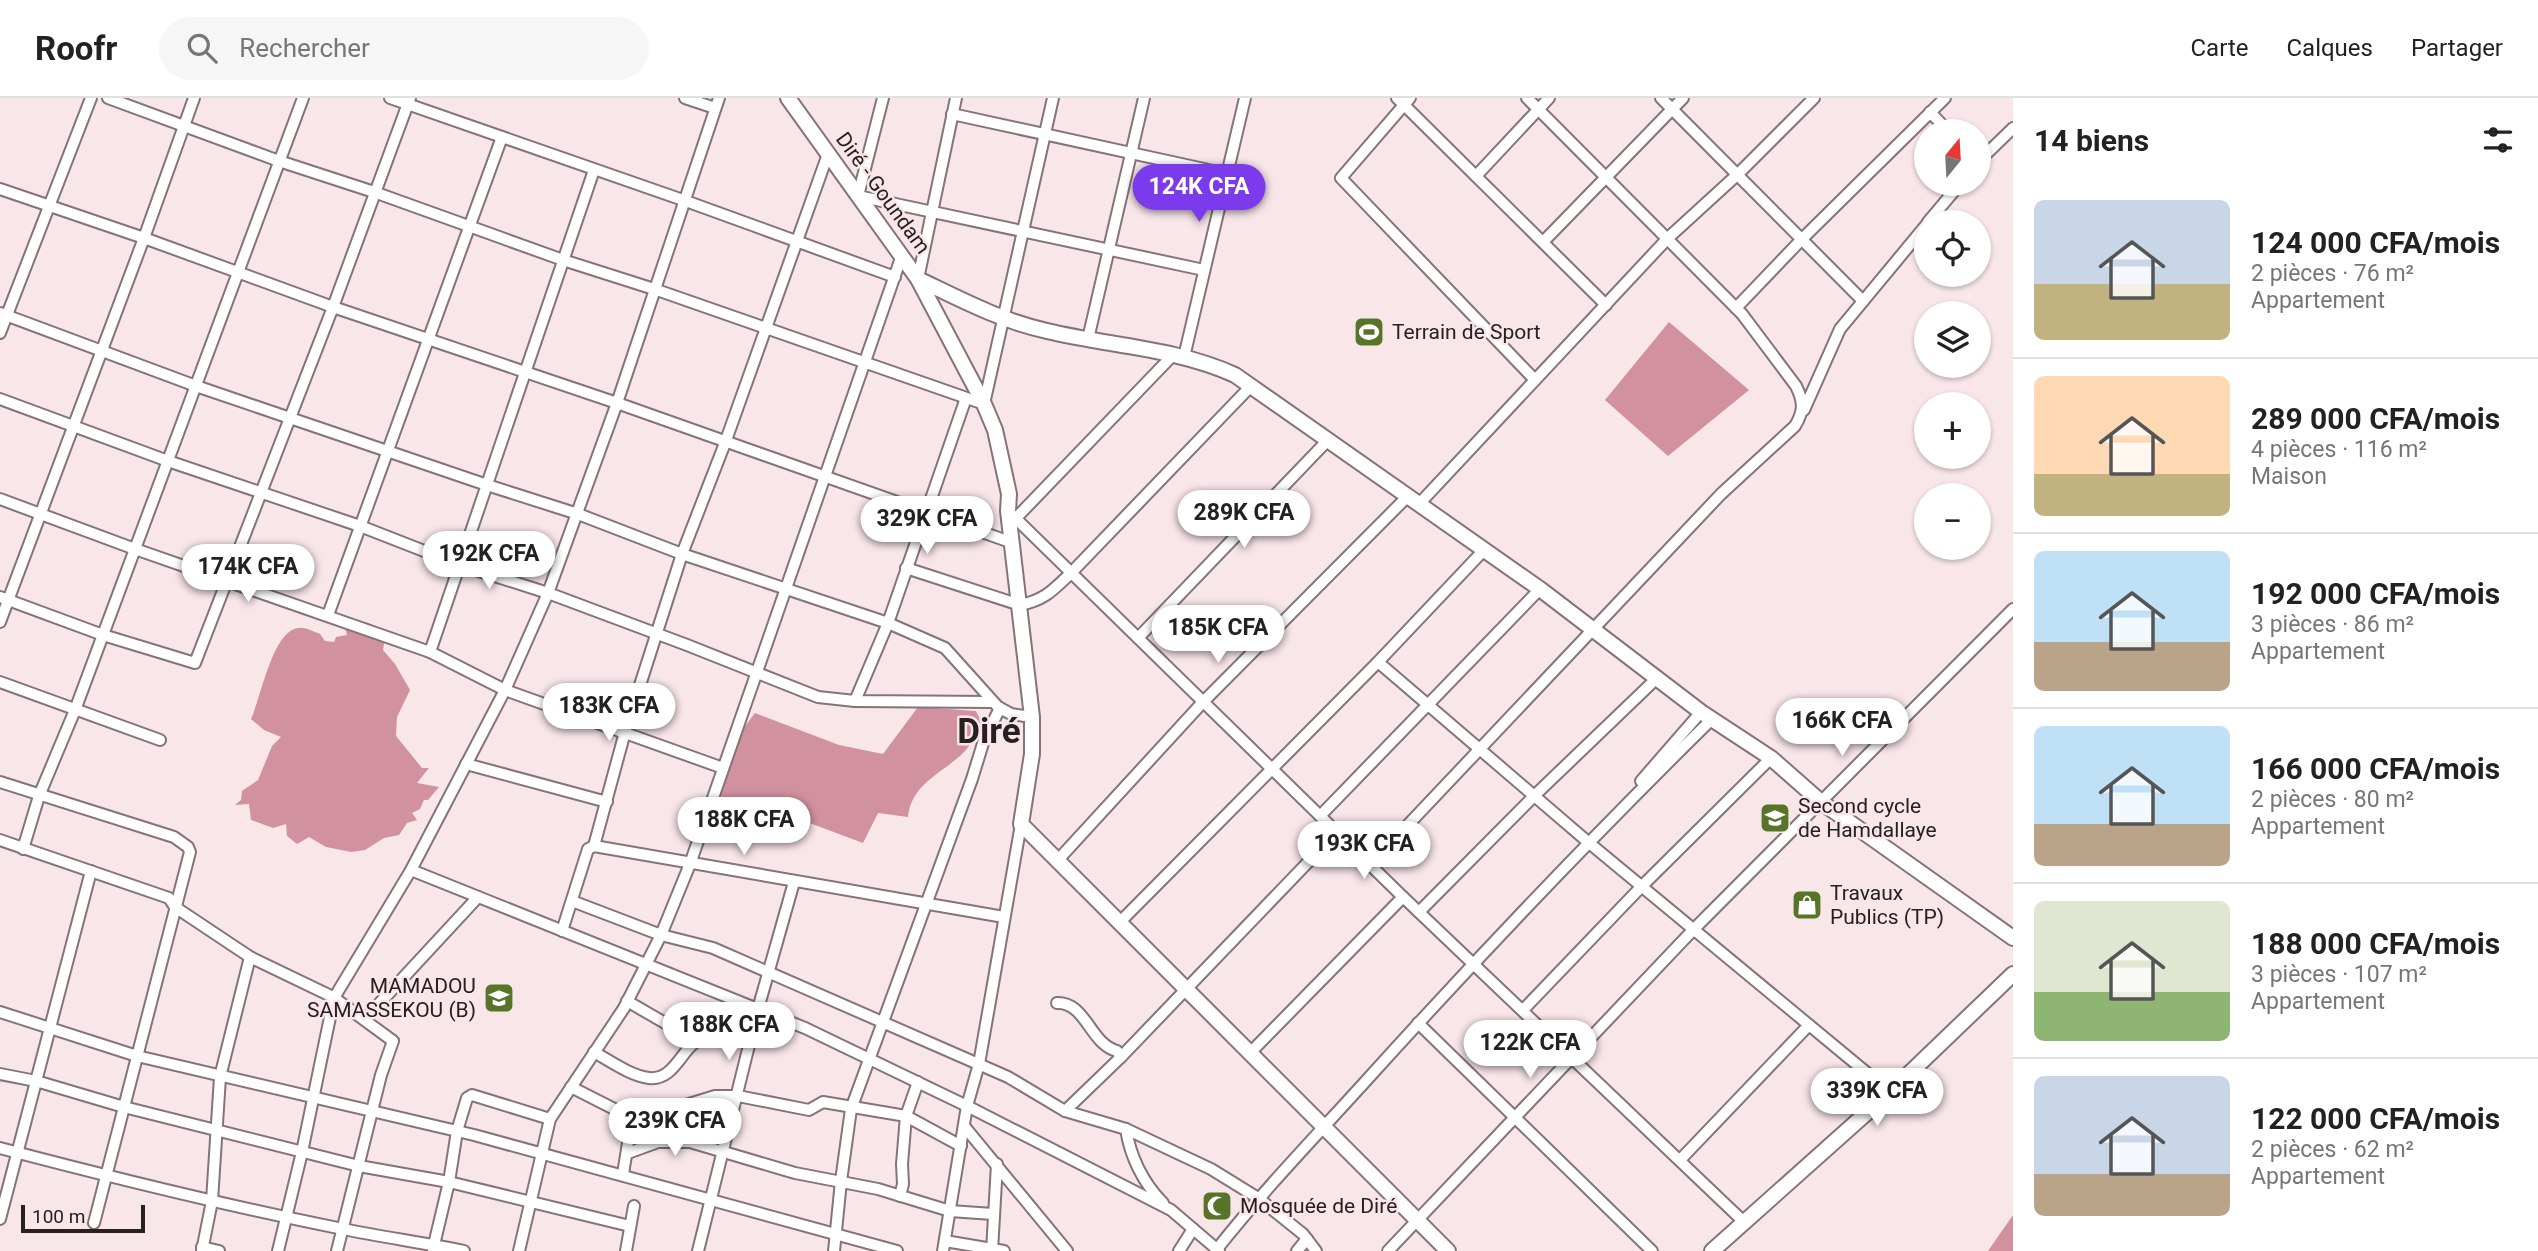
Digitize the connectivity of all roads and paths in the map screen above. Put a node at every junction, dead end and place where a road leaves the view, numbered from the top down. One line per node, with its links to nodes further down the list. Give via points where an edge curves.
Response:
1 (91, 98): 47 (street)
2 (108, 98): 29 (street)
3 (194, 98): 29 (street)
4 (303, 98): 36 (street)
5 (390, 98): 21 (street)
6 (685, 98): 22 (street)
7 (788, 98): 35 (main road, Diré - Goundam)
8 (883, 98): 44 (street)
9 (956, 98): 27 (street)
10 (1053, 98): 31 (street)
11 (1144, 98): 34 (street)
12 (1245, 98): 26 (street)
13 (1254, 98): 26 (street)
14 (1527, 98): 23 (street)
15 (1549, 98): 23 (street)
16 (1661, 98): 24 (street)
17 (1683, 98): 24 (street)
18 (1814, 98): 39 (street)
19 (1945, 98): 25 (street)
20 (1404, 100): 40 (street); 80 (street, via 1340,178)
21 (409, 101): 32 (street); 43 (street)
22 (717, 103): 46 (street)
23 (1539, 109): 40 (street); 41 (street)
24 (1672, 109): 39 (street); 41 (street)
25 (1930, 112): 28 (street); 54 (street)
26 (1241, 113): 38 (street)
27 (952, 114): 31 (street); 49 (street)
28 (1937, 119)
29 (183, 126): 36 (street); 52 (street)
30 (2013, 128): 33 (street)
31 (1045, 134): 34 (street); 51 (street)
32 (502, 137): 37 (street); 50 (street)
33 (1992, 148)
34 (1132, 153): 38 (street); 58 (street)
35 (828, 154): 44 (main road, Diré - Goundam); 56 (street)
36 (279, 161): 43 (street); 62 (street)
37 (594, 170): 46 (street); 60 (street)
38 (1227, 174): 61 (street)
39 (1738, 174): 53 (street); 54 (street)
40 (1476, 176): 57 (street)
41 (1606, 176): 53 (street); 57 (street)
42 (0, 189): 47 (street)
43 (374, 192): 50 (street); 68 (street)
44 (858, 196): 49 (street); 59 (main road, Diré - Goundam)
45 (1950, 196): 48 (street)
46 (683, 200): 56 (street); 65 (street)
47 (49, 206): 52 (street); 70 (street)
48 (1938, 210)
49 (932, 212): 51 (street); 64 (street)
50 (470, 227): 60 (street); 75 (street)
51 (1023, 231): 58 (street); 71 (street)
52 (144, 238): 62 (street); 76 (street)
53 (1668, 238): 67 (street); 69 (street)
54 (1802, 239): 66 (street); 69 (street)
55 (1914, 239): 66 (street)
56 (796, 242): 63 (street); 72 (street)
57 (1542, 242): 67 (street)
58 (1109, 250): 61 (street); 74 (street)
59 (902, 255): 63 (street); 64 (main road, Diré - Goundam)
60 (563, 260): 65 (street); 79 (street)
61 (1204, 270): 77 (street)
62 (238, 272): 68 (street); 81 (street)
63 (895, 277): 78 (street)
64 (918, 279): 71 (main road); 86 (main road, Diré - Goundam)
65 (654, 289): 72 (street); 85 (street)
66 (1863, 302): 87 (street, via 1834,338)
67 (1606, 305): 80 (street)
68 (333, 307): 75 (street); 88 (street)
69 (1736, 308): 87 (street, via 1796,386)
70 (3, 314): 73 (street); 76 (street)
71 (1003, 319): 74 (main road); 86 (street)
72 (765, 329): 78 (street); 91 (street)
73 (0, 333)
74 (1088, 339): 77 (main road)
75 (428, 340): 79 (street); 92 (street)
76 (102, 351): 81 (street); 89 (street)
77 (1178, 356): 82 (main road, via 1221,369); 102 (street)
78 (865, 363): 83 (street); 94 (street)
79 (524, 374): 85 (street); 95 (street)
80 (1535, 380): 98 (street)
81 (196, 386): 88 (street); 93 (street)
82 (1251, 386): 90 (main road); 110 (street)
83 (966, 398): 86 (street); 99 (street)
84 (0, 400): 89 (street)
85 (617, 403): 91 (street); 101 (street)
86 (984, 404): 102 (main road, Diré - Goundam, via 995,430)
87 (1803, 413): 121 (street)
88 (290, 417): 92 (street); 96 (street)
89 (74, 426): 93 (street); 100 (street)
90 (1328, 440): 98 (main road); 124 (street)
91 (725, 443): 94 (street); 107 (street)
92 (388, 451): 95 (street); 103 (street)
93 (168, 460): 96 (street); 105 (street)
94 (825, 477): 99 (street); 112 (street)
95 (486, 485): 101 (street); 108 (street)
96 (262, 491): 103 (street); 111 (street)
97 (0, 499): 100 (street)
98 (1414, 500): 106 (main road); 132 (street)
99 (925, 512): 104 (street); 109 (street)
100 (41, 513): 105 (street); 115 (street)
101 (578, 514): 107 (street); 114 (street)
102 (1013, 514): 104 (main road, Diré - Goundam); 110 (street)
103 (360, 526): 108 (street); 118 (street)
104 (1013, 542): 116 (main road, Diré - Goundam)
105 (135, 549): 111 (street); 123 (street)
106 (1484, 550): 113 (main road); 126 (street)
107 (682, 554): 112 (street); 122 (street)
108 (460, 565): 114 (street); 125 (street)
109 (906, 568): 116 (street); 120 (street)
110 (1071, 573): 116 (street, via 1037,602); 124 (street)
111 (227, 580): 118 (street); 123 (street, via 195,663)
112 (787, 588): 120 (street); 127 (street)
113 (1540, 589): 121 (main road); 134 (street)
114 (548, 593): 122 (street); 130 (street)
115 (4, 599): 119 (street); 123 (street)
116 (1020, 605): 137 (main road, Diré - Goundam)
117 (2013, 609): 149 (street)
118 (328, 615): 125 (street)
119 (0, 622)
120 (888, 623): 131 (street); 133 (street, via 945,648)
121 (1594, 630): 128 (main road); 140 (street)
122 (656, 634): 127 (street); 138 (street)
123 (103, 635): 135 (street)
124 (1138, 638): 132 (street)
125 (430, 652): 130 (street)
126 (1378, 662): 134 (street); 144 (street)
127 (757, 672): 131 (street, via 818,697); 143 (street)
128 (1657, 678): 136 (main road); 147 (street)
129 (0, 682): 135 (street)
130 (505, 690): 138 (street); 142 (street)
131 (855, 701): 133 (street)
132 (1203, 702): 144 (street); 158 (street)
133 (996, 705): 137 (street, via 1011,714); 168 (street)
134 (1428, 705): 140 (street); 151 (street)
135 (75, 710): 139 (street); 146 (street)
136 (1707, 715): 141 (main road); 150 (street); 154 (street)
137 (1032, 717): 152 (main road, Diré - Goundam, via 1032,754)
138 (625, 732): 143 (street); 148 (street)
139 (160, 740)
140 (1478, 748): 147 (street); 160 (street)
141 (1771, 758): 149 (main road); 164 (street)
142 (466, 764): 148 (street); 161 (street)
143 (723, 768): 159 (street)
144 (1272, 769): 151 (street); 172 (street)
145 (0, 782): 146 (street)
146 (39, 796): 157 (street); 169 (street, via 174,837 188,847)
147 (1534, 796): 154 (street); 170 (street)
148 (607, 802): 156 (street)
149 (1821, 802): 173 (street); 176 (main road)
150 (1620, 804)
151 (1320, 816): 153 (street)
152 (1021, 824): 158 (main road); 171 (street)
153 (1337, 832): 160 (street); 182 (street)
154 (1588, 842): 164 (street); 178 (street)
155 (1, 843): 157 (street)
156 (594, 846): 159 (street); 167 (street, via 588,849)
157 (23, 849): 162 (street)
158 (1057, 861): 172 (main road)
159 (690, 864): 163 (street); 175 (street)
160 (1370, 865): 166 (street)
161 (411, 870): 165 (street); 183 (street)
162 (91, 871): 169 (street, via 169,898); 193 (street)
163 (794, 881): 168 (street); 180 (street)
164 (1642, 887): 173 (street); 187 (street)
165 (478, 897): 174 (street); 189 (street)
166 (1404, 897): 170 (street); 197 (street)
167 (572, 901): 174 (street); 175 (street)
168 (925, 904): 171 (street); 190 (street)
169 (174, 907): 177 (street); 198 (street)
170 (1419, 912): 178 (street)
171 (1004, 917): 202 (street)
172 (1120, 922): 182 (main road)
173 (1693, 930): 192 (street); 200 (street)
174 (562, 931): 179 (street)
175 (661, 935): 179 (street); 180 (street, via 713,948)
176 (2013, 938)
177 (250, 957): 183 (street); 204 (street)
178 (1473, 963): 187 (street); 191 (street)
179 (647, 964): 184 (street); 186 (street)
180 (768, 972): 186 (street); 190 (street)
181 (2013, 974): 208 (main road)
182 (1186, 987): 197 (main road); 199 (street)
183 (334, 998): 189 (street); 209 (street)
184 (627, 1001): 194 (street); 196 (street)
185 (1057, 1003): 199 (street, via 1076,1009 1108,1049)
186 (758, 1009): 195 (street); 201 (street)
187 (1523, 1010): 200 (street)
188 (0, 1012): 193 (street)
189 (365, 1019): 214 (street, via 393,1041)
190 (883, 1022): 201 (street); 202 (street)
191 (1418, 1023): 217 (street); 221 (street)
192 (1809, 1025): 208 (street); 232 (street)
193 (49, 1027): 198 (street); 205 (street)
194 (704, 1038): 195 (street); 196 (street, via 668,1073 656,1078 638,1075)
195 (750, 1042): 210 (street)
196 (594, 1052): 207 (street)
197 (1251, 1053): 221 (main road)
198 (136, 1056): 204 (street); 212 (street)
199 (1121, 1057): 215 (street)
200 (1573, 1057): 217 (street); 232 (street)
201 (870, 1059): 206 (street); 213 (street)
202 (979, 1064): 211 (street); 215 (street)
203 (0, 1074): 205 (street)
204 (220, 1077): 209 (street); 222 (street)
205 (36, 1081): 212 (street); 229 (street)
206 (918, 1082): 211 (street); 216 (street)
207 (571, 1087): 218 (street); 219 (street)
208 (1890, 1092): 251 (main road)
209 (314, 1096): 214 (street); 228 (street)
210 (738, 1096): 213 (street, via 809,1110 823,1102); 218 (street, via 715,1096); 227 (street)
211 (967, 1106): 220 (street); 245 (street)
212 (124, 1107): 222 (street); 236 (street)
213 (851, 1109): 216 (street); 237 (street)
214 (373, 1110): 224 (street); 234 (street)
215 (1065, 1111): 223 (street)
216 (906, 1116): 225 (street); 239 (street)
217 (1516, 1117): 250 (street); 279 (street)
218 (632, 1118): 231 (street)
219 (550, 1119): 224 (street, via 472,1095); 230 (street)
220 (964, 1126): 225 (street); 233 (street)
221 (1324, 1127): 240 (street); 250 (main road)
222 (216, 1129): 228 (street); 242 (street)
223 (1126, 1129): 240 (street, via 1211,1169); 245 (street, via 1129,1151 1154,1194)
224 (457, 1131): 230 (street); 238 (street)
225 (961, 1146): 246 (street)
226 (0, 1148): 229 (street)
227 (724, 1151): 231 (street, via 690,1142 658,1142); 237 (street, via 795,1173); 241 (street)
228 (302, 1152): 234 (street); 248 (street)
229 (18, 1153): 236 (street); 249 (street)
230 (542, 1153): 235 (street); 243 (street)
231 (628, 1153): 235 (street)
232 (1680, 1160): 251 (street)
233 (997, 1164): 247 (street); 273 (street)
234 (359, 1166): 238 (street); 254 (street)
235 (623, 1174): 241 (street)
236 (106, 1177): 242 (street); 252 (street)
237 (841, 1181): 239 (street); 256 (street)
238 (449, 1182): 243 (street); 259 (street)
239 (900, 1196): 246 (street)
240 (1258, 1198): 257 (street); 262 (street)
241 (712, 1199): 256 (street); 269 (street)
242 (212, 1201): 248 (street); 260 (street)
243 (530, 1202): 253 (street); 267 (street)
244 (634, 1206): 253 (street)
245 (1171, 1210): 255 (street)
246 (950, 1211): 247 (street); 258 (street)
247 (993, 1214): 261 (street)
248 (286, 1217): 254 (street); 264 (street)
249 (0, 1219)
250 (1418, 1221): 277 (street); 278 (main road)
251 (1744, 1222): 280 (main road)
252 (94, 1223)
253 (630, 1226): 268 (street)
254 (342, 1229): 259 (street); 265 (street)
255 (1193, 1229): 262 (street); 274 (street)
256 (836, 1233): 270 (street); 271 (street)
257 (1307, 1239): 275 (street); 276 (street)
258 (944, 1246): 261 (street)
259 (434, 1248): 266 (street)
260 (202, 1249): 263 (street)
261 (992, 1250): 272 (street)
262 (1218, 1250)
263 (219, 1251)
264 (278, 1251)
265 (337, 1251)
266 (464, 1251)
267 (519, 1251)
268 (626, 1251)
269 (698, 1251)
270 (834, 1251)
271 (897, 1251)
272 (1004, 1251)
273 (1067, 1251)
274 (1180, 1251)
275 (1297, 1251)
276 (1317, 1251)
277 (1388, 1251)
278 (1448, 1251)
279 (1652, 1251)
280 (1712, 1251)

